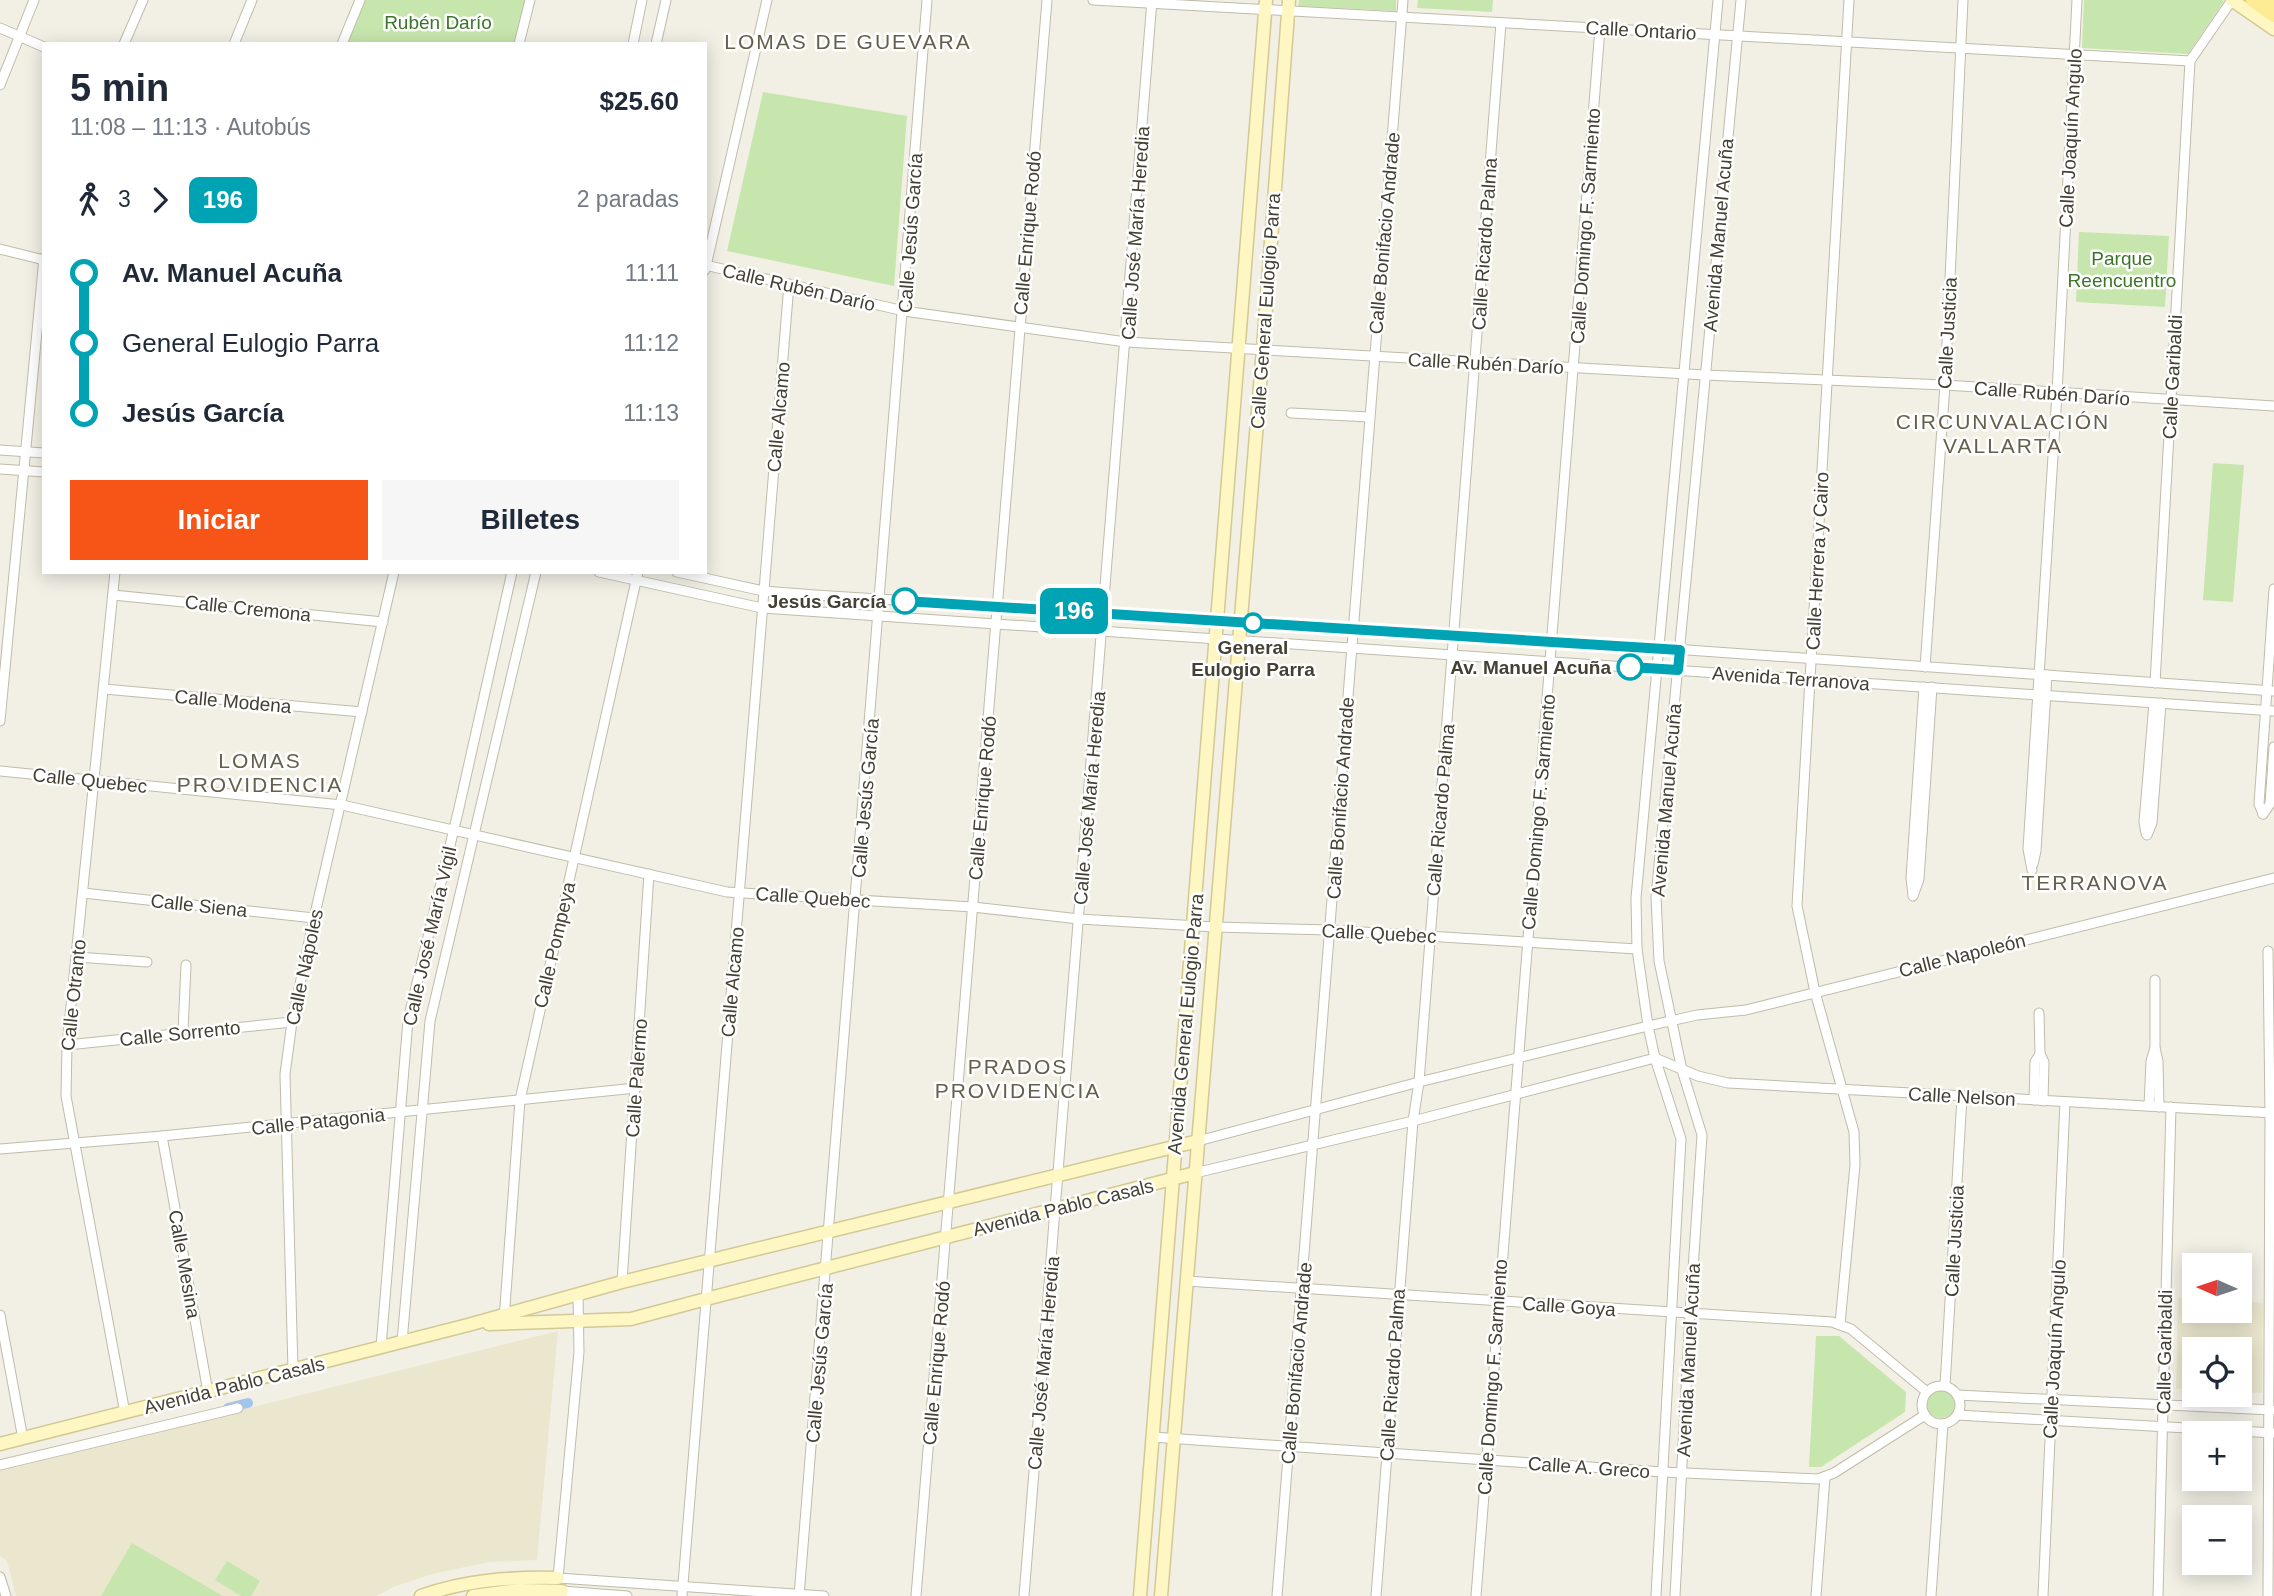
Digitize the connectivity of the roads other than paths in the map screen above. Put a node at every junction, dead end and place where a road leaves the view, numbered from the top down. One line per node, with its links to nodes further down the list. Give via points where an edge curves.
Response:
1 (34, 0): 30 (street)
2 (143, 0): 33 (street)
3 (252, 0): 34 (street)
4 (360, 0): 35 (street)
5 (530, 0): 36 (street)
6 (642, 0): 37 (street)
7 (666, 0): 38 (street)
8 (767, 0): 46 (street)
9 (928, 0): 50 (street, Calle Jesús García)
10 (1047, 0): 51 (street, Calle Enrique Rodó)
11 (1093, 0): 20 (street, Calle Ontario)
12 (1403, 0): 24 (street, Calle Bonifacio Andrade)
13 (1718, 0): 29 (street, Avenida Manuel Acuña)
14 (1741, 0): 31 (street, Avenida Manuel Acuña)
15 (1849, 0): 32 (street, Calle Herrera y Cairo)
16 (1964, 0): 40 (street, Calle Justicia)
17 (2077, 0): 41 (street, Calle Joaquín Angulo)
18 (2232, 0): 28 (street); 42 (street)
19 (2253, 0): 23 (main road)
20 (1152, 2): 21 (street, Calle Ontario); 52 (street, Calle José María Heredia)
21 (1266, 5): 22 (street, Calle Ontario); 53 (street, Calle General Eulogio Parra)
22 (1288, 5): 24 (street, Calle Ontario); 54 (street, Calle General Eulogio Parra)
23 (2274, 15)
24 (1401, 18): 25 (street, Calle Ontario); 55 (street, Calle Bonifacio Andrade)
25 (1501, 23): 27 (street, Calle Ontario); 56 (street, Calle Ricardo Palma)
26 (0, 28): 30 (street)
27 (1600, 28): 29 (street, Calle Ontario); 57 (street, Calle Domingo F. Sarmiento)
28 (2274, 29)
29 (1715, 34): 31 (street, Calle Ontario); 58 (street, Avenida Manuel Acuña)
30 (19, 36): 39 (street); 43 (street)
31 (1738, 36): 32 (street, Calle Ontario); 59 (street, Avenida Manuel Acuña)
32 (1846, 41): 40 (street, Calle Ontario); 60 (street, Calle Herrera y Cairo)
33 (125, 42)
34 (235, 42)
35 (343, 42)
36 (520, 42)
37 (633, 42)
38 (656, 42)
39 (42, 46)
40 (1961, 48): 41 (street, Calle Ontario); 61 (street, Calle Justicia)
41 (2074, 54): 42 (street, Calle Ontario); 62 (street, Calle Joaquín Angulo)
42 (2190, 61): 63 (street, Calle Garibaldi)
43 (0, 85)
44 (0, 249): 45 (street)
45 (42, 259)
46 (707, 263)
47 (707, 267): 49 (street, Calle Rubén Darío)
48 (42, 279): 68 (street)
49 (789, 284): 50 (street, Calle Rubén Darío); 81 (street, Calle Alcamo)
50 (904, 311): 51 (street, Calle Rubén Darío); 83 (street, Calle Jesús García)
51 (1018, 327): 52 (street, Calle Rubén Darío); 84 (street, Calle Enrique Rodó)
52 (1126, 342): 53 (street, Calle Rubén Darío); 86 (street, Calle José María Heredia)
53 (1240, 348): 54 (street, Calle Rubén Darío); 88 (street, Calle General Eulogio Parra)
54 (1263, 349): 55 (street, Calle Rubén Darío); 90 (street, Calle General Eulogio Parra)
55 (1374, 357): 56 (street, Calle Rubén Darío); 66 (street, Calle Bonifacio Andrade)
56 (1475, 362): 57 (street, Calle Rubén Darío); 94 (street, Calle Ricardo Palma)
57 (1574, 368): 58 (street, Calle Rubén Darío); 97 (street, Calle Domingo F. Sarmiento)
58 (1683, 373): 59 (street, Calle Rubén Darío); 99 (street, Avenida Manuel Acuña)
59 (1705, 375): 60 (street, Calle Rubén Darío); 100 (street, Avenida Manuel Acuña)
60 (1827, 380): 61 (street, Calle Rubén Darío); 102 (street, Calle Herrera y Cairo)
61 (1945, 385): 62 (street, Calle Rubén Darío); 104 (street, Calle Justicia)
62 (2057, 393): 63 (street, Calle Rubén Darío); 107 (street, Calle Joaquín Angulo)
63 (2171, 401): 64 (street, Calle Rubén Darío); 109 (street, Calle Garibaldi)
64 (2274, 406)
65 (1291, 413): 66 (street)
66 (1369, 417): 92 (street, Calle Bonifacio Andrade)
67 (0, 450): 68 (street)
68 (25, 451): 69 (street); 71 (street)
69 (42, 453)
70 (0, 469): 71 (street)
71 (23, 471): 72 (street); 117 (street)
72 (42, 472)
73 (115, 574): 82 (street, Calle Otranto)
74 (394, 574): 89 (street, Calle Nápoles)
75 (513, 574): 126 (street, Calle José María Vigil)
76 (536, 574): 127 (street, Calle José María Vigil)
77 (618, 574): 79 (street, Avenida Terranova)
78 (686, 574): 81 (street, Avenida Terranova)
79 (637, 576): 85 (street, Avenida Terranova); 128 (street, Calle Pompeya)
80 (2274, 589): 112 (street)
81 (763, 591): 83 (street, Avenida Terranova); 85 (street, Calle Alcamo)
82 (113, 595): 89 (street, Calle Cremona); 111 (street, Calle Otranto)
83 (881, 599): 84 (street, Avenida Terranova); 87 (street, Calle Jesús García)
84 (998, 607): 86 (street, Avenida Terranova); 91 (street, Calle Enrique Rodó)
85 (762, 608): 87 (street, Avenida Terranova); 132 (street, Calle Alcamo)
86 (1104, 613): 88 (street, Avenida Terranova); 93 (street, Calle José María Heredia)
87 (879, 616): 91 (street, Avenida Terranova); 133 (street, Calle Jesús García)
88 (1218, 621): 90 (street, Avenida Terranova); 95 (street, Avenida General Eulogio Parra)
89 (383, 622): 116 (street, Calle Nápoles)
90 (1240, 622): 92 (street, Avenida Terranova); 96 (street, Avenida General Eulogio Parra)
91 (996, 624): 93 (street, Avenida Terranova); 134 (street, Calle Enrique Rodó)
92 (1353, 629): 94 (street, Avenida Terranova); 98 (street, Calle Bonifacio Andrade)
93 (1103, 631): 95 (street, Avenida Terranova); 136 (street, Calle José María Heredia)
94 (1455, 635): 97 (street, Avenida Terranova); 101 (street, Calle Ricardo Palma)
95 (1216, 639): 96 (street, Avenida Terranova); 137 (street, Avenida General Eulogio Parra)
96 (1239, 641): 98 (street, Avenida Terranova); 138 (street, Avenida General Eulogio Parra)
97 (1551, 642): 99 (street, Avenida Terranova); 103 (street, Calle Domingo F. Sarmiento)
98 (1352, 648): 101 (street, Avenida Terranova); 139 (street, Calle Bonifacio Andrade)
99 (1659, 648): 100 (street, Avenida Terranova); 105 (street, Avenida Manuel Acuña)
100 (1680, 650): 102 (street, Avenida Terranova); 106 (street, Avenida Manuel Acuña)
101 (1453, 655): 103 (street, Avenida Terranova); 140 (street, Calle Ricardo Palma)
102 (1811, 659): 104 (street, Avenida Terranova); 108 (street, Calle Herrera y Cairo)
103 (1550, 662): 105 (street, Avenida Terranova); 141 (street, Calle Domingo F. Sarmiento)
104 (1925, 667): 107 (street, Avenida Terranova)
105 (1657, 669): 106 (street, Avenida Terranova); 142 (street, Avenida Manuel Acuña, via 1636,898)
106 (1678, 670): 108 (street, Avenida Terranova); 150 (street, Avenida Manuel Acuña, via 1656,919)
107 (2043, 675): 109 (street, Avenida Terranova); 113 (street, Calle Joaquín Angulo)
108 (1810, 679): 110 (street, Avenida Terranova); 148 (street, Calle Herrera y Cairo, via 1797,906)
109 (2155, 683): 112 (street, Avenida Terranova)
110 (1928, 687): 113 (street, Avenida Terranova); 120 (street)
111 (104, 689): 116 (street, Calle Modena); 124 (street, Calle Otranto)
112 (2271, 691): 115 (street)
113 (2042, 695): 113 (street, via 2028,849 2032,870 2036,851); 114 (street, Avenida Terranova)
114 (2158, 703): 115 (street, Avenida Terranova); 118 (street)
115 (2270, 710): 121 (street)
116 (362, 712): 125 (street, Calle Nápoles)
117 (0, 720)
118 (2155, 734): 118 (street, via 2144,822 2147,835 2152,823)
119 (2274, 747): 122 (street)
120 (1923, 761): 120 (street, via 1911,877 1913,896 1919,879)
121 (2262, 764): 122 (street); 122 (street, via 2259,804 2263,814 2270,804)
122 (2273, 765)
123 (0, 771): 124 (street, Calle Quebec)
124 (95, 781): 125 (street, Calle Quebec); 131 (street, Calle Otranto)
125 (341, 805): 126 (street, Calle Quebec); 135 (street, Calle Nápoles)
126 (454, 831): 127 (street, Calle Quebec); 170 (street, Calle José María Vigil, via 408,1020)
127 (474, 835): 128 (street, Calle Quebec); 168 (street, Calle José María Vigil, via 430,1021)
128 (574, 858): 129 (street, Calle Quebec); 163 (street, Calle Pompeya)
129 (649, 874): 132 (street, Calle Quebec); 159 (street, Calle Palermo)
130 (2274, 878): 148 (street, Calle Napoleón)
131 (83, 892): 135 (street, Calle Siena); 144 (street, Calle Otranto)
132 (740, 893): 133 (street, Calle Quebec); 187 (street, Calle Alcamo)
133 (857, 900): 134 (street, Calle Quebec); 185 (street, Calle Jesús García)
134 (973, 907): 136 (street, Calle Quebec); 183 (street, Calle Enrique Rodó)
135 (314, 918): 151 (street, Calle Nápoles)
136 (1079, 919): 137 (street, Calle Quebec); 181 (street, Calle José María Heredia)
137 (1192, 926): 138 (street, Calle Quebec); 178 (street, Avenida General Eulogio Parra)
138 (1215, 927): 139 (street, Calle Quebec); 175 (street, Avenida General Eulogio Parra)
139 (1330, 930): 140 (street, Calle Quebec); 169 (street, Calle Bonifacio Andrade)
140 (1430, 936): 141 (street, Calle Quebec); 158 (street, Calle Ricardo Palma)
141 (1527, 942): 142 (street, Calle Quebec); 155 (street, Calle Domingo F. Sarmiento)
142 (1637, 949): 152 (street, Avenida Manuel Acuña)
143 (2268, 951): 171 (street)
144 (76, 957): 145 (street); 154 (street, Calle Otranto)
145 (147, 962)
146 (186, 965): 153 (street)
147 (2155, 980): 166 (street)
148 (1815, 992): 150 (street, Calle Napoleón, via 1746,1010); 160 (street, Calle Herrera y Cairo)
149 (2039, 1013): 164 (street, via 2042,1058 2035,1062)
150 (1671, 1021): 152 (street, Calle Napoleón); 157 (street, Avenida Manuel Acuña)
151 (292, 1022): 153 (street, Calle Sorrento); 173 (street, Calle Nápoles)
152 (1648, 1026): 155 (street, Avenida Pablo Casals); 156 (street, Avenida Manuel Acuña)
153 (183, 1032): 154 (street, Calle Sorrento)
154 (67, 1045): 176 (street, Calle Otranto, via 66,1096)
155 (1517, 1058): 158 (street, Avenida Pablo Casals); 161 (street, Calle Domingo F. Sarmiento)
156 (1655, 1058): 157 (street, Calle Nelson); 161 (street, Avenida Pablo Casals); 196 (street, Avenida Manuel Acuña, via 1681,1139)
157 (1682, 1070): 160 (street, Calle Nelson, via 1728,1083); 197 (street, Avenida Manuel Acuña, via 1702,1135)
158 (1419, 1082): 169 (street, Avenida Pablo Casals); 172 (street, Calle Ricardo Palma)
159 (636, 1088): 163 (street, Calle Patagonia); 190 (street, Calle Palermo)
160 (1843, 1090): 162 (street, Calle Nelson); 201 (street, Calle Herrera y Cairo, via 1855,1149)
161 (1514, 1096): 172 (street, Avenida Pablo Casals); 195 (street, Calle Domingo F. Sarmiento)
162 (1962, 1097): 164 (street, Calle Nelson); 205 (street, Calle Justicia)
163 (520, 1100): 168 (street, Calle Patagonia); 199 (street, Calle Pompeya)
164 (2038, 1100): 165 (street, Calle Nelson)
165 (2065, 1102): 166 (street, Calle Nelson); 209 (street, Calle Joaquín Angulo)
166 (2154, 1106): 167 (street, Calle Nelson)
167 (2171, 1107): 171 (street, Calle Nelson); 210 (street, Calle Garibaldi)
168 (421, 1110): 170 (street, Calle Patagonia); 202 (street, Calle José María Vigil)
169 (1315, 1111): 175 (street, Avenida Pablo Casals); 177 (street, Calle Bonifacio Andrade)
170 (401, 1112): 173 (street, Calle Patagonia); 203 (street, Calle José María Vigil)
171 (2272, 1112): 212 (street)
172 (1413, 1121): 177 (street, Avenida Pablo Casals); 193 (street, Calle Ricardo Palma)
173 (285, 1124): 174 (street, Calle Patagonia); 204 (street, Calle Nápoles)
174 (162, 1136): 176 (street, Calle Patagonia); 206 (street, Calle Mesina)
175 (1198, 1141): 178 (street, Avenida Pablo Casals); 180 (street, Avenida General Eulogio Parra)
176 (73, 1144): 179 (street, Calle Patagonia); 213 (street, Calle Otranto)
177 (1313, 1144): 180 (street, Avenida Pablo Casals); 191 (street, Calle Bonifacio Andrade)
178 (1175, 1147): 181 (street, Avenida Pablo Casals); 182 (street, Avenida General Eulogio Parra)
179 (0, 1149)
180 (1195, 1173): 182 (street, Avenida Pablo Casals); 189 (street, Avenida General Eulogio Parra)
181 (1058, 1176): 183 (street, Avenida Pablo Casals); 184 (street, Calle José María Heredia)
182 (1172, 1179): 184 (street, Avenida Pablo Casals); 220 (street, Avenida General Eulogio Parra)
183 (950, 1202): 185 (street, Avenida Pablo Casals); 186 (street, Calle Enrique Rodó)
184 (1055, 1209): 186 (street, Avenida Pablo Casals); 243 (street, Calle José María Heredia)
185 (830, 1231): 187 (street, Avenida Pablo Casals); 188 (street, Calle Jesús García)
186 (947, 1237): 188 (street, Avenida Pablo Casals); 242 (street, Calle Enrique Rodó)
187 (709, 1261): 190 (street, Avenida Pablo Casals); 194 (street, Calle Alcamo)
188 (827, 1268): 194 (street, Avenida Pablo Casals); 235 (street, Calle Jesús García)
189 (1186, 1281): 191 (street, Calle Goya); 222 (street, Avenida General Eulogio Parra)
190 (622, 1282): 192 (street, Avenida Pablo Casals)
191 (1301, 1289): 193 (street, Calle Goya); 224 (street, Calle Bonifacio Andrade)
192 (578, 1294): 199 (street, Avenida Pablo Casals); 200 (street)
193 (1399, 1295): 195 (street, Calle Goya); 225 (street, Calle Ricardo Palma)
194 (706, 1299): 200 (street, Avenida Pablo Casals, via 631,1319); 233 (street, Calle Alcamo)
195 (1498, 1301): 196 (street, Calle Goya); 226 (street, Calle Domingo F. Sarmiento)
196 (1671, 1313): 197 (street, Calle Goya); 228 (street, Avenida Manuel Acuña)
197 (1690, 1314): 201 (street, Calle Goya); 229 (street, Avenida Manuel Acuña)
198 (0, 1315): 221 (street)
199 (504, 1319): 200 (street, Avenida Pablo Casals); 202 (street, Avenida Pablo Casals)
200 (580, 1321): 232 (street)
201 (1840, 1324): 207 (street)
202 (401, 1342): 203 (street, Avenida Pablo Casals)
203 (382, 1347): 204 (street, Avenida Pablo Casals)
204 (293, 1370): 206 (street, Avenida Pablo Casals)
205 (1945, 1386): 207 (street); 208 (street)
206 (208, 1392): 213 (street, Avenida Pablo Casals)
207 (1927, 1392): 214 (street)
208 (1957, 1395): 209 (street); 215 (street)
209 (2052, 1400): 210 (street); 216 (street, Calle Joaquín Angulo)
210 (2163, 1405): 212 (street); 218 (street, Calle Garibaldi)
211 (238, 1408): 227 (street)
212 (2272, 1410): 219 (street)
213 (125, 1413): 221 (street, Avenida Pablo Casals)
214 (1925, 1415): 217 (street); 230 (street, Calle A. Greco)
215 (1957, 1415): 216 (street); 217 (street)
216 (2051, 1420): 218 (street); 253 (street, Calle Joaquín Angulo)
217 (1943, 1424): 252 (street)
218 (2162, 1427): 219 (street); 254 (street, Calle Garibaldi)
219 (2272, 1433): 255 (street)
220 (1152, 1437): 222 (street, Calle A. Greco); 244 (street, Avenida General Eulogio Parra)
221 (23, 1439): 223 (street, Avenida Pablo Casals)
222 (1174, 1439): 224 (street, Calle A. Greco); 245 (street, Avenida General Eulogio Parra)
223 (0, 1444)
224 (1289, 1447): 225 (street, Calle A. Greco); 246 (street, Calle Bonifacio Andrade)
225 (1386, 1453): 226 (street, Calle A. Greco); 247 (street, Calle Ricardo Palma)
226 (1486, 1460): 228 (street, Calle A. Greco); 248 (street, Calle Domingo F. Sarmiento)
227 (0, 1465)
228 (1663, 1472): 229 (street, Calle A. Greco); 249 (street, Avenida Manuel Acuña)
229 (1681, 1473): 230 (street, Calle A. Greco); 250 (street, Avenida Manuel Acuña)
230 (1825, 1477): 251 (street)
231 (0, 1577): 236 (street)
232 (558, 1578): 233 (street); 237 (street, via 512,1577)
233 (683, 1585): 235 (street); 240 (street, Calle Alcamo)
234 (562, 1591): 238 (street); 239 (street)
235 (799, 1595): 241 (street)
236 (6, 1596)
237 (421, 1596)
238 (473, 1596)
239 (627, 1596)
240 (682, 1596)
241 (824, 1596)
242 (916, 1596)
243 (1024, 1596)
244 (1140, 1596)
245 (1161, 1596)
246 (1277, 1596)
247 (1376, 1596)
248 (1476, 1596)
249 (1656, 1596)
250 (1675, 1596)
251 (1816, 1596)
252 (1931, 1596)
253 (2043, 1596)
254 (2158, 1596)
255 (2268, 1596)

